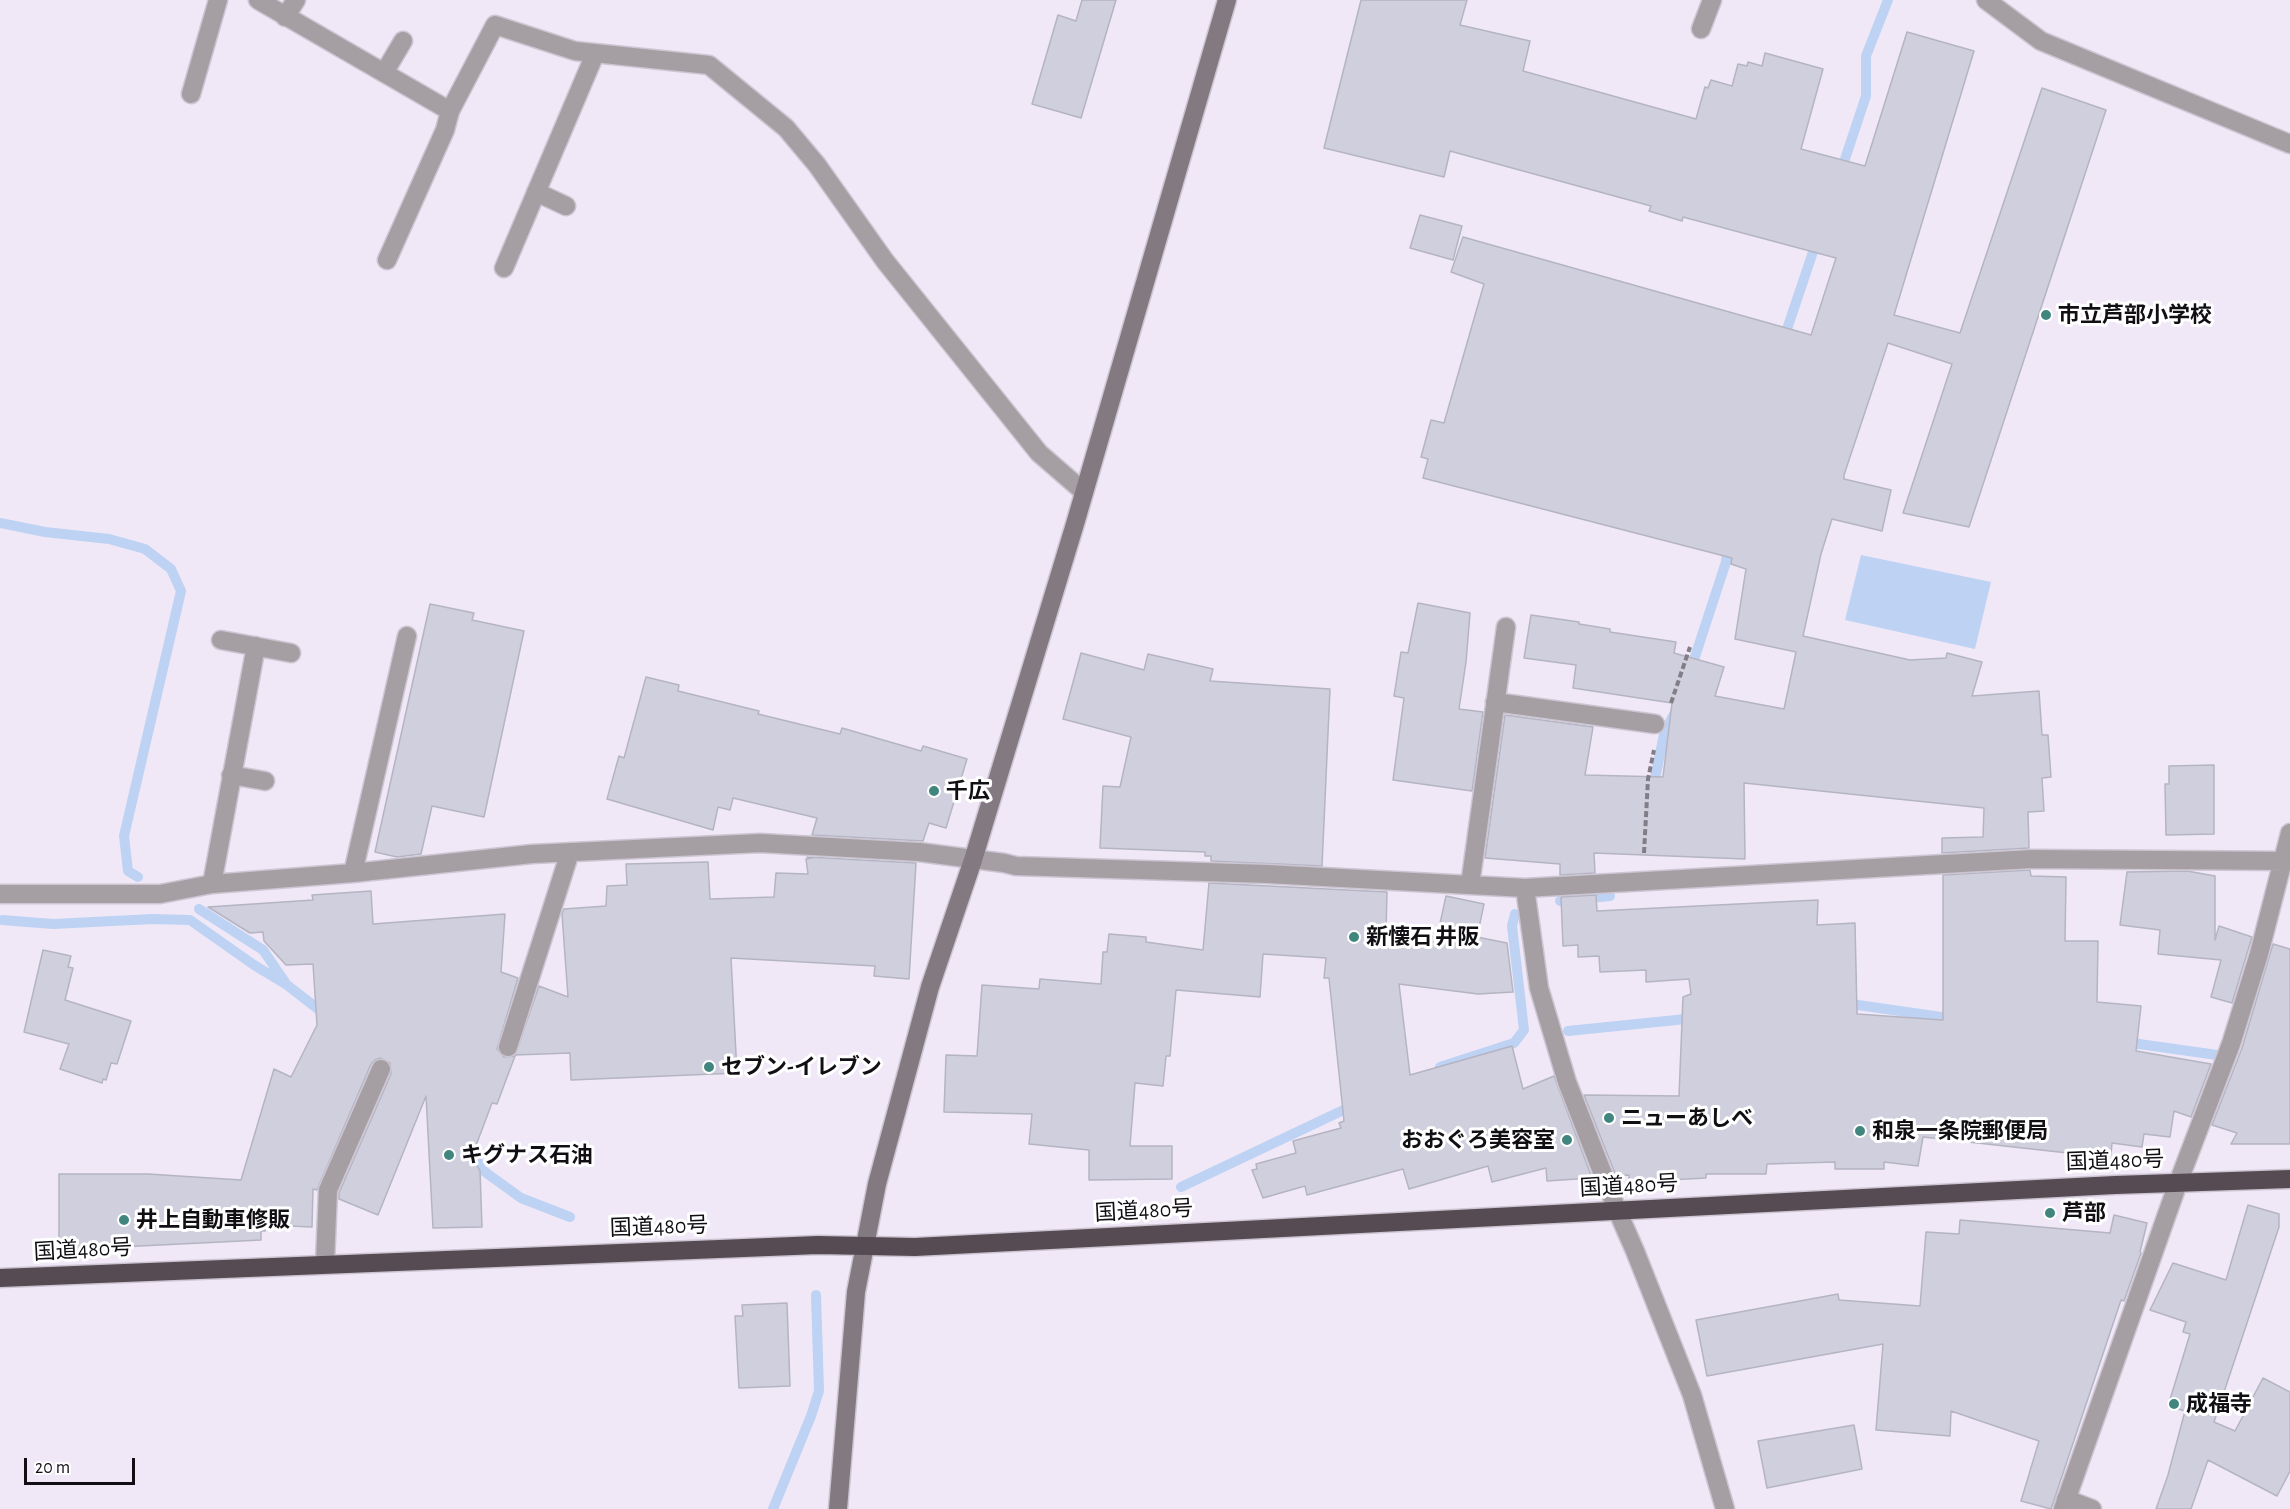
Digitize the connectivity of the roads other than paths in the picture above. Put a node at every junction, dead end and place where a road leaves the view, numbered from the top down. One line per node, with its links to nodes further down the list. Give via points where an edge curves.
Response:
1 (218, 0): 12 (street)
2 (258, 0): 7 (street)
3 (296, 0): 7 (street)
4 (1227, 0): 19 (street)
5 (1712, 0): 8 (street)
6 (1986, 0): 14 (street, via 2041,41)
7 (285, 17): 11 (street)
8 (1701, 29)
9 (403, 41): 11 (street)
10 (595, 54): 13 (street, via 495,25); 15 (street); 19 (street, via 709,65 786,128 885,261 1039,453)
11 (384, 73): 13 (street)
12 (191, 94)
13 (450, 111): 17 (street)
14 (2290, 144)
15 (536, 192): 16 (street); 18 (street)
16 (566, 206)
17 (387, 260)
18 (504, 268)
19 (1084, 492): 31 (street)
20 (1506, 627): 25 (street)
21 (407, 636): 33 (street)
22 (221, 640): 23 (street)
23 (256, 646): 24 (street); 27 (street)
24 (291, 653)
25 (1495, 702): 26 (street); 35 (street)
26 (1655, 724)
27 (231, 775): 28 (street); 34 (street)
28 (265, 781)
29 (2290, 833): 32 (street)
30 (570, 852): 31 (street, via 760,843 919,852); 33 (street); 38 (street)
31 (973, 860): 35 (street, via 1016,866); 43 (street, via 930,987 877,1184)
32 (2286, 861): 36 (street, via 2032,859); 41 (street, via 2230,1044)
33 (353, 873): 34 (street)
34 (212, 884): 37 (street, via 160,894)
35 (1470, 885): 36 (street)
36 (1526, 888): 42 (street, via 1539,988 1568,1082)
37 (0, 894)
38 (507, 1047)
39 (381, 1069): 44 (street, via 328,1190)
40 (2290, 1179): 41 (highway, 国道480号)
41 (2178, 1183): 42 (highway, 国道480号); 46 (street)
42 (1617, 1210): 43 (highway, 国道480号, via 915,1247); 48 (street, via 1692,1395)
43 (867, 1246): 44 (highway, 国道480号); 47 (street, via 856,1292)
44 (325, 1263): 45 (highway, 国道480号)
45 (0, 1278)
46 (2064, 1504): 49 (street)
47 (838, 1509)
48 (1725, 1509)
49 (2092, 1509)

